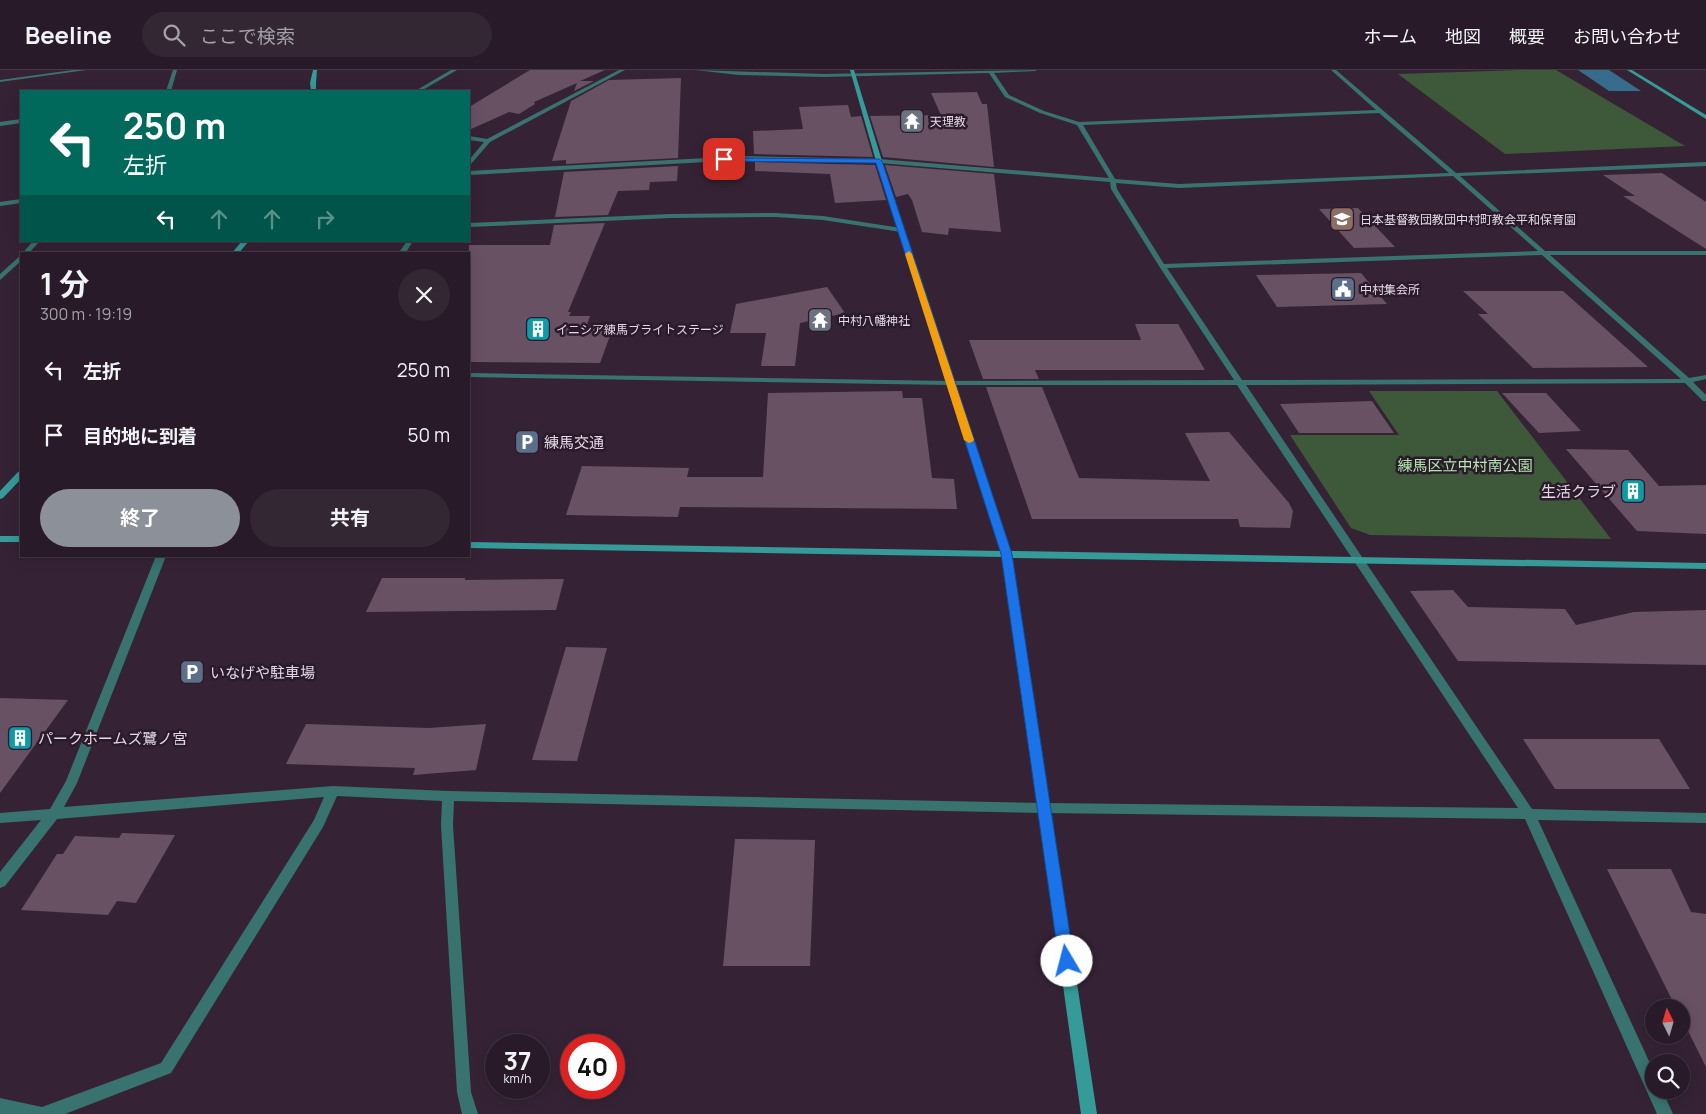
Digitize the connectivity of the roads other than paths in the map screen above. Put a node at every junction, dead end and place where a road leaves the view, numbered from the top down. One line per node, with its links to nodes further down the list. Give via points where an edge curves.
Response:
1 (84, 70): 12 (street)
2 (176, 70): 13 (street)
3 (315, 70): 14 (street)
4 (455, 70): 15 (street)
5 (623, 70): 22 (street)
6 (697, 70): 11 (street)
7 (1035, 70): 10 (street)
8 (1333, 70): 16 (street)
9 (1629, 70): 17 (street)
10 (991, 71): 11 (street); 20 (street, via 1007,96)
11 (853, 73): 23 (street)
12 (0, 82)
13 (168, 90)
14 (314, 90)
15 (420, 90)
16 (1379, 111): 20 (street); 27 (street)
17 (1706, 117)
18 (20, 121): 19 (street)
19 (0, 124)
20 (1079, 124): 28 (street)
21 (470, 138): 22 (street)
22 (488, 141): 24 (street)
23 (879, 161): 26 (street, via 744,158); 28 (street); 32 (street)
24 (470, 162)
25 (1706, 164): 27 (street)
26 (470, 173)
27 (1454, 174): 28 (street, via 1179,186); 37 (street)
28 (1113, 180): 40 (street, via 1114,188)
29 (20, 201): 30 (street)
30 (0, 204)
31 (470, 225): 32 (street, via 758,214 823,218)
32 (901, 230): 45 (street)
33 (36, 242): 35 (street)
34 (245, 242): 36 (street)
35 (26, 252)
36 (236, 252)
37 (1542, 253): 38 (street); 40 (street); 44 (street)
38 (1706, 253)
39 (20, 258): 41 (street)
40 (1162, 266): 46 (street)
41 (0, 278)
42 (470, 375): 45 (street)
43 (1706, 377): 44 (street)
44 (1686, 381): 46 (street); 47 (street)
45 (950, 382): 46 (street); 53 (street)
46 (1240, 383): 55 (street)
47 (1706, 399)
48 (20, 475): 49 (street)
49 (0, 496)
50 (0, 539): 51 (street)
51 (20, 539)
52 (470, 545): 53 (street)
53 (1006, 554): 55 (street); 59 (street)
54 (161, 557): 60 (street, via 71,783)
55 (1360, 560): 56 (street); 61 (street)
56 (1706, 566)
57 (333, 791): 58 (street); 60 (street); 69 (street, via 319,823 166,1068)
58 (448, 796): 59 (street); 70 (street, via 447,825 464,1092)
59 (1044, 808): 61 (street); 71 (street)
60 (54, 813): 62 (street); 64 (street)
61 (1530, 814): 63 (street); 65 (street)
62 (0, 818)
63 (1706, 818)
64 (0, 882)
65 (1645, 1070)
66 (1658, 1099): 72 (street)
67 (0, 1106): 68 (street)
68 (40, 1114)
69 (44, 1114)
70 (470, 1114)
71 (1089, 1114)
72 (1665, 1114)

